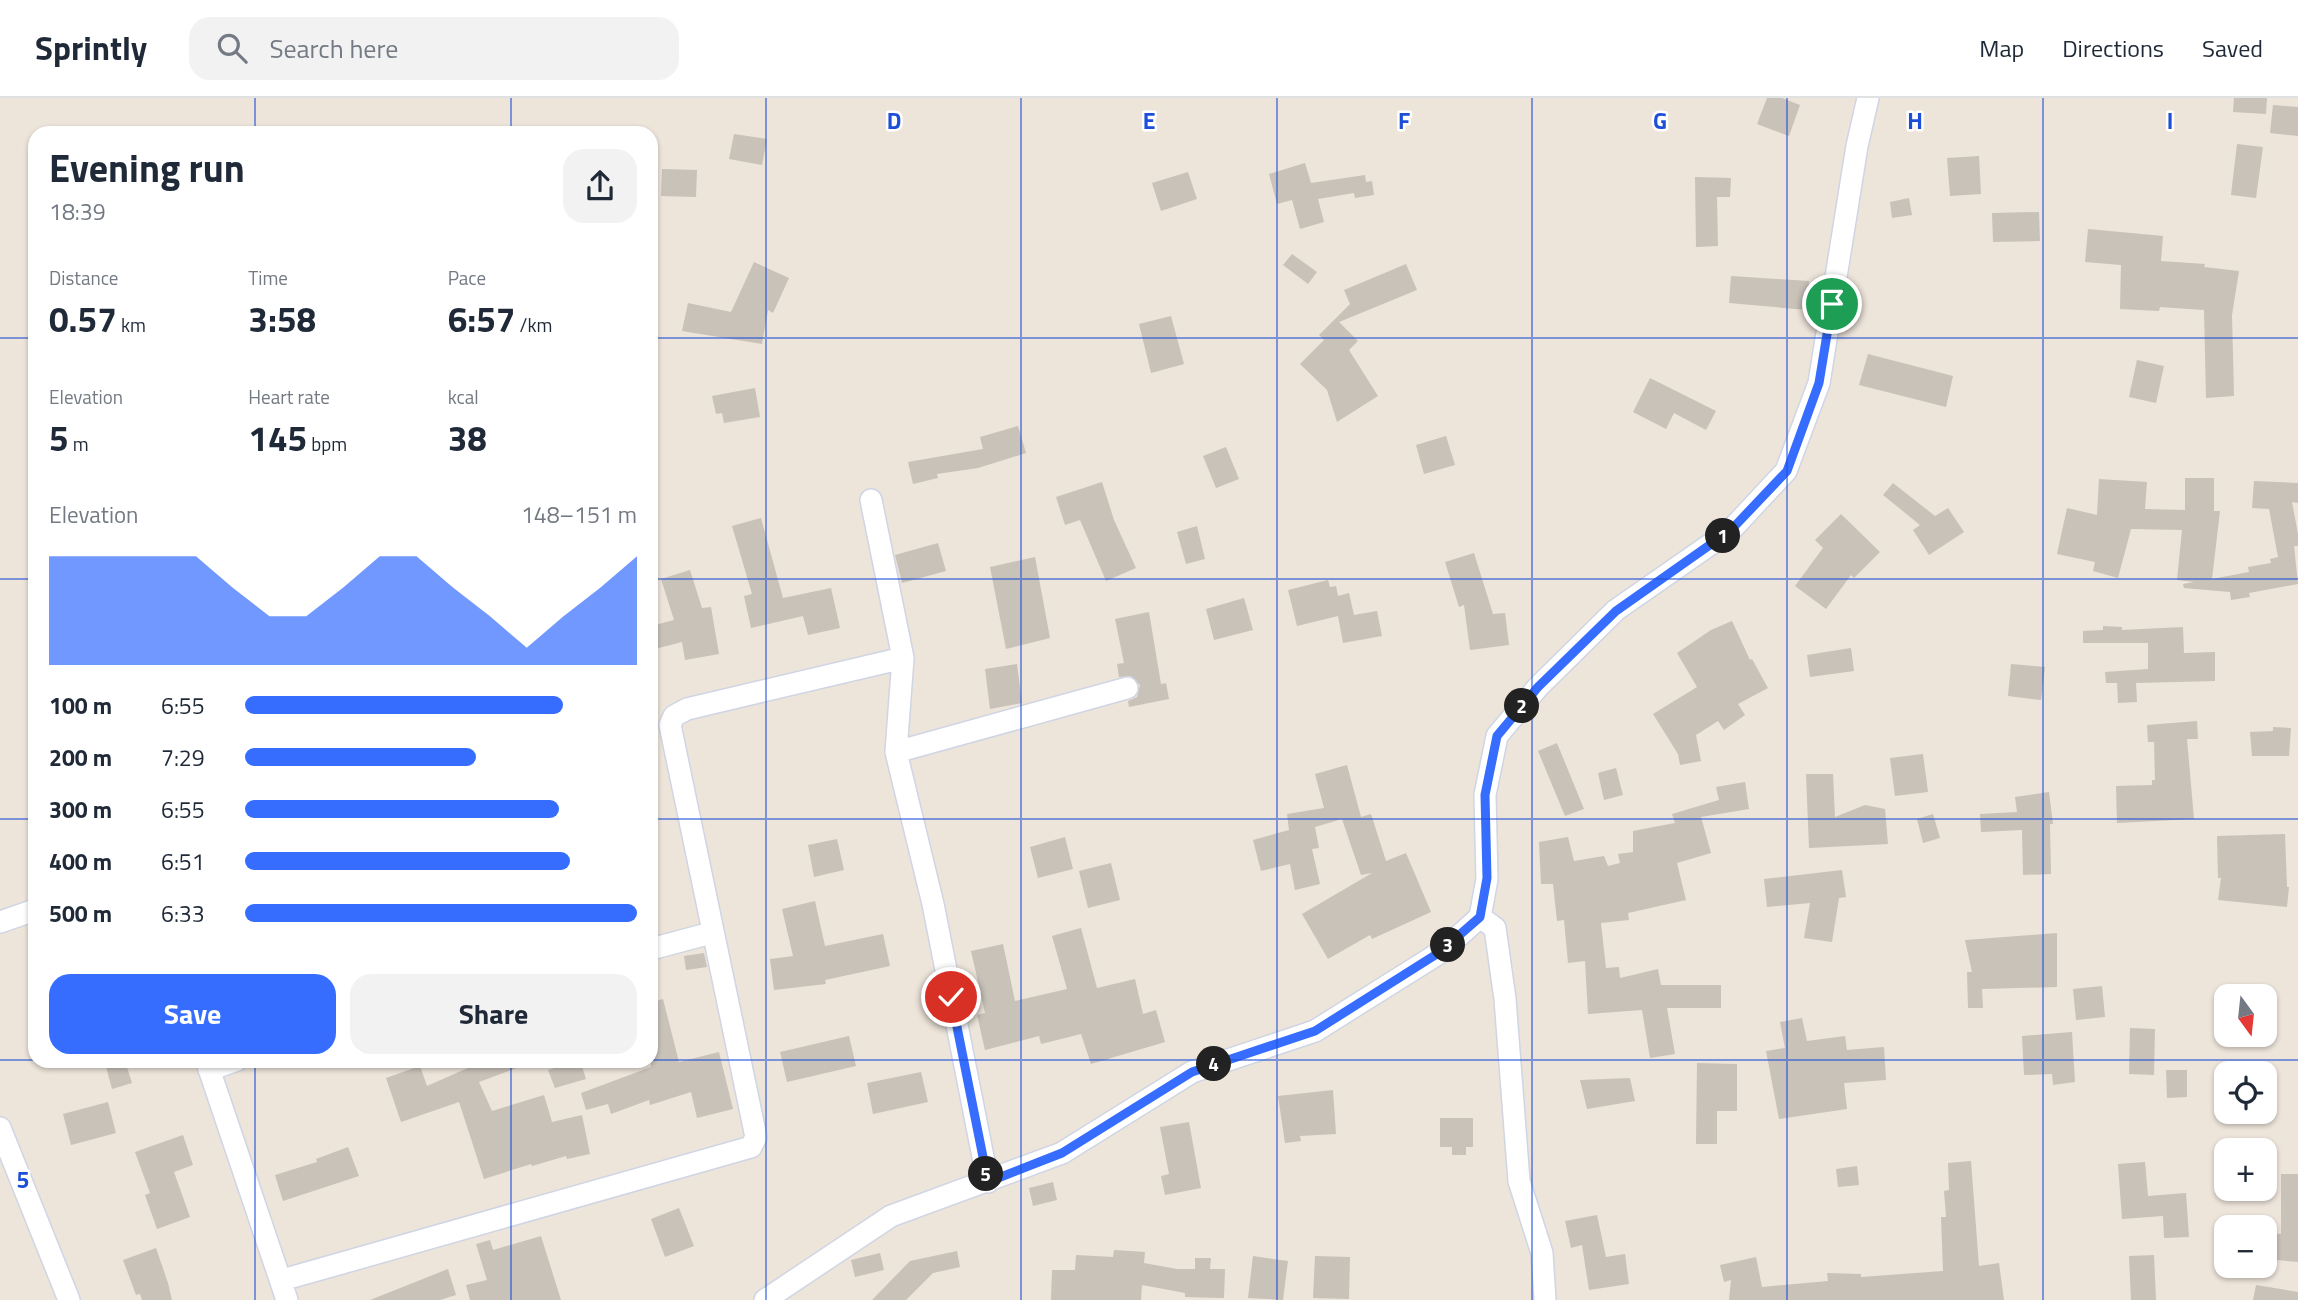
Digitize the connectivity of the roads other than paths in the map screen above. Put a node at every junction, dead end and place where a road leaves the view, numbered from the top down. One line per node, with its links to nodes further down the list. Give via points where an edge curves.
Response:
1 (1868, 98): 8 (street, via 1819,383 1787,471 1731,530 1616,611 1538,687 1497,736 1485,795 1487,878)
2 (871, 500): 3 (street)
3 (903, 658): 5 (street, via 687,709); 6 (street)
4 (1126, 688): 6 (street)
5 (660, 727): 10 (street)
6 (896, 752): 14 (street, via 933,904)
7 (28, 912): 9 (street)
8 (1480, 917): 14 (street, via 1440,952 1315,1031 1192,1072 1062,1153); 18 (street, via 1495,928 1519,1181 1542,1253)
9 (0, 922)
10 (711, 933): 11 (street); 15 (street, via 756,1137 751,1147)
11 (658, 947)
12 (209, 1068): 15 (street)
13 (0, 1128): 16 (street)
14 (988, 1182): 17 (street, via 891,1216)
15 (285, 1290)
16 (69, 1300)
17 (765, 1300)
18 (1545, 1300)

